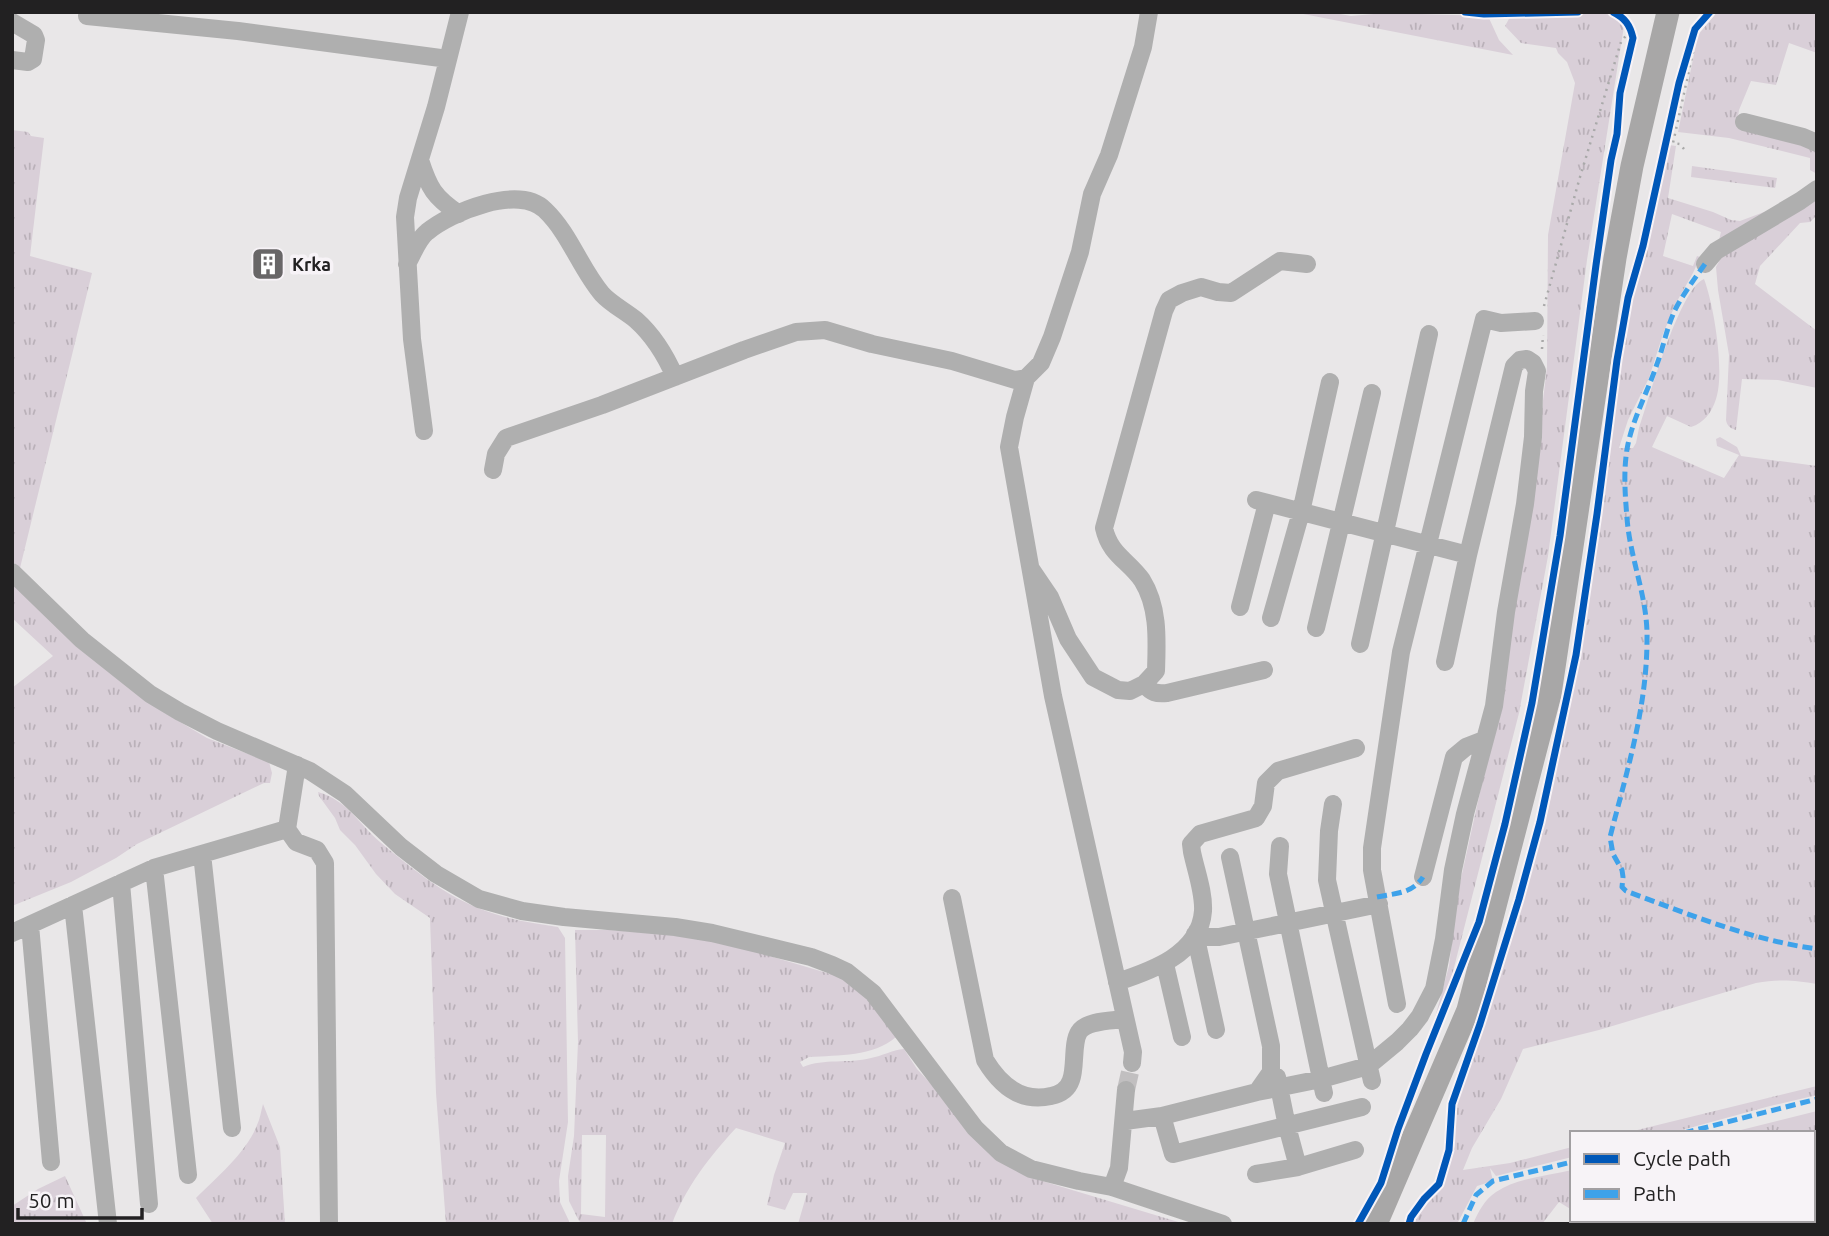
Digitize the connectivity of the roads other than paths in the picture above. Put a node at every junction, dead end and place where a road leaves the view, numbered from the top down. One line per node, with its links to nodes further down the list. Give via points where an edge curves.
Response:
1 (460, 12): 6 (street)
2 (1149, 12): 19 (street, via 1143,47 1092,194 1080,252 1052,337 1041,363)
3 (1668, 12): 86 (main road, via 1615,258 1549,694 1468,1010)
4 (87, 16): 6 (street)
5 (12, 22): 7 (street, via 36,40 33,59)
6 (448, 59): 10 (street)
7 (12, 60)
8 (1744, 122): 9 (street)
9 (1817, 143)
10 (420, 160): 12 (street, via 433,192); 13 (street, via 405,218)
11 (1817, 189): 15 (street, via 1716,251)
12 (459, 214): 13 (street, via 425,233); 18 (street, via 510,200 543,207 561,227 604,296 656,340)
13 (407, 264): 22 (street)
14 (1307, 264): 37 (street, via 1280,261 1231,293 1201,287 1169,300 1164,310 1104,528 1120,558 1142,580 1153,605 1156,671)
15 (1705, 264)
16 (1535, 321): 27 (street, via 1484,319)
17 (1429, 334): 26 (street)
18 (675, 377): 19 (street, via 796,331 825,330 1014,380); 23 (street, via 506,439)
19 (1026, 378): 29 (street, via 1009,447)
20 (1330, 382): 24 (street)
21 (1372, 393): 25 (street)
22 (424, 431)
23 (493, 470)
24 (1301, 512): 25 (street); 31 (street, via 1262,502); 32 (street)
25 (1342, 522): 26 (street); 33 (street)
26 (1385, 533): 27 (street); 34 (street)
27 (1429, 544): 28 (street); 50 (street, via 1401,652 1372,848)
28 (1468, 555): 35 (street); 38 (street, via 1514,366 1527,359 1537,371 1533,437)
29 (1031, 569): 37 (street, via 1093,677 1118,690 1130,691); 59 (street, via 1053,696)
30 (12, 572): 40 (street, via 82,639 150,694 217,731)
31 (1240, 607)
32 (1271, 618)
33 (1316, 628)
34 (1360, 644)
35 (1445, 662)
36 (1264, 670): 37 (street, via 1167,693 1157,694)
37 (1144, 684)
38 (1485, 740): 47 (street, via 1454,757); 66 (street, via 1453,870 1434,989 1420,1016)
39 (1356, 748): 56 (street, via 1278,771 1266,783 1256,818 1200,834 1191,844 1203,909)
40 (297, 765): 42 (street); 81 (street, via 345,794 436,874 480,899 522,911 712,933 811,957 847,972 873,993 975,1128 1001,1153 1031,1169)
41 (1333, 804): 52 (street, via 1327,880)
42 (287, 829): 44 (street); 84 (street, via 296,842 317,850 325,863)
43 (1280, 846): 53 (street, via 1278,874)
44 (202, 854): 46 (street); 75 (street)
45 (1230, 857): 57 (street)
46 (154, 868): 48 (street); 80 (street)
47 (1423, 877)
48 (121, 883): 51 (street); 82 (street)
49 (952, 898): 61 (street, via 985,1060 1006,1085 1031,1098 1058,1094 1072,1078 1077,1034 1085,1026)
50 (1379, 904): 52 (street); 60 (street)
51 (73, 905): 54 (street); 83 (street)
52 (1335, 914): 53 (street); 66 (street)
53 (1287, 924): 57 (street); 67 (street)
54 (30, 925): 55 (street); 77 (street)
55 (12, 933)
56 (1196, 933): 57 (street, via 1208,937); 58 (street); 62 (street)
57 (1247, 933): 64 (street)
58 (1165, 964): 59 (street); 63 (street)
59 (1117, 982): 61 (street)
60 (1397, 1004)
61 (1125, 1019): 65 (street)
62 (1216, 1030)
63 (1182, 1037)
64 (1271, 1046): 68 (street); 70 (street, via 1271,1072)
65 (1132, 1063)
66 (1370, 1074): 67 (street)
67 (1322, 1086): 68 (street)
68 (1279, 1088): 70 (street); 74 (street)
69 (1126, 1090): 73 (street)
70 (1257, 1092): 72 (street)
71 (1362, 1107): 74 (street)
72 (1162, 1116): 73 (street); 74 (street, via 1173,1154)
73 (1125, 1121): 81 (street)
74 (1287, 1126): 78 (street)
75 (232, 1128)
76 (1355, 1150): 78 (street)
77 (51, 1162)
78 (1298, 1167): 79 (street)
79 (1256, 1174)
80 (188, 1175)
81 (1112, 1187): 85 (street)
82 (149, 1204)
83 (108, 1224)
84 (329, 1224)
85 (1223, 1224)
86 (1376, 1224)

